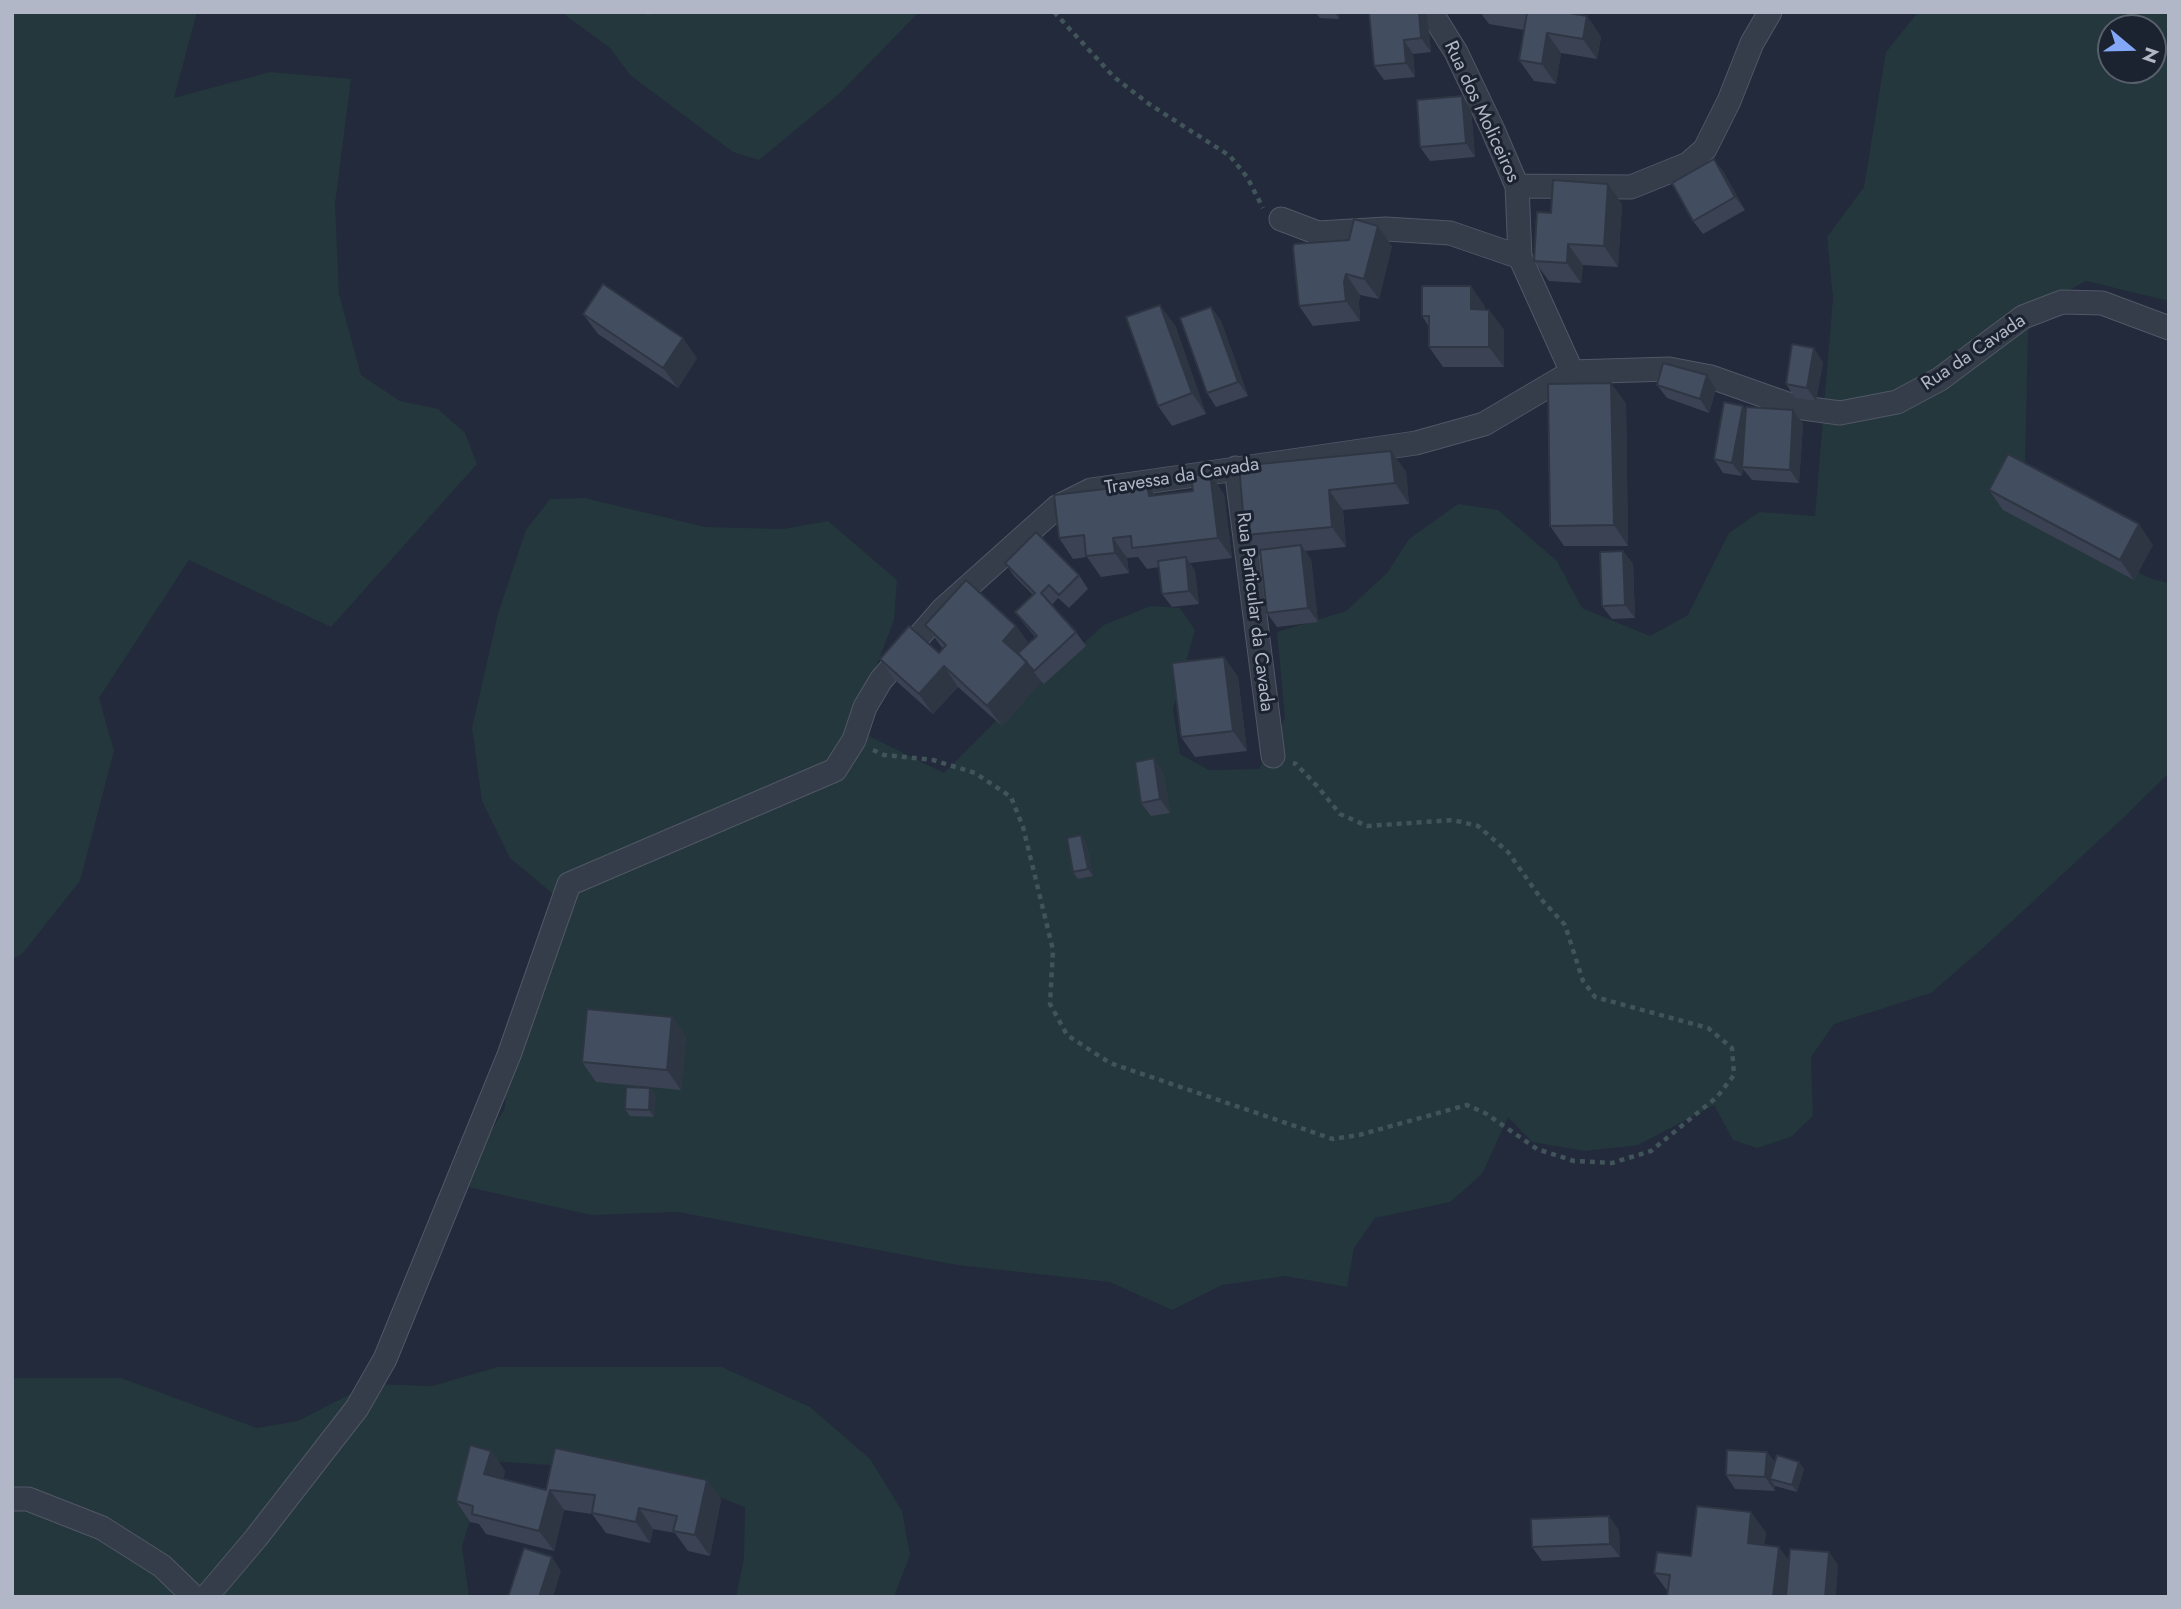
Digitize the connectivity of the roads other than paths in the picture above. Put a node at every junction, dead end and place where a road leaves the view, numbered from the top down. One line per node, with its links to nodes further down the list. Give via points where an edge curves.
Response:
1 (1431, 12): 3 (street, Rua dos Moliceiros, via 1456,52)
2 (1770, 12): 3 (street, via 1705,149 1688,164 1631,187)
3 (1517, 186): 5 (street, Rua dos Moliceiros)
4 (1281, 219): 5 (street, via 1318,233 1386,229 1450,233)
5 (1520, 257): 7 (street, Rua dos Moliceiros)
6 (2169, 328): 7 (street, Rua da Cavada, via 2102,303 2062,302 2022,317 1940,379 1896,402 1840,413 1796,407 1711,377 1669,369)
7 (1572, 372): 8 (street, Travessa da Cavada, via 1484,424 1416,443)
8 (1236, 468): 9 (street, Rua Particular da Cavada); 12 (street, Travessa da Cavada, via 1091,490 1057,507 943,609 881,680 835,770 569,884 509,1055 385,1359 356,1408)
9 (1273, 756)
10 (12, 1499): 11 (street, via 28,1499 102,1528 162,1566)
11 (194, 1597)
12 (206, 1597)

